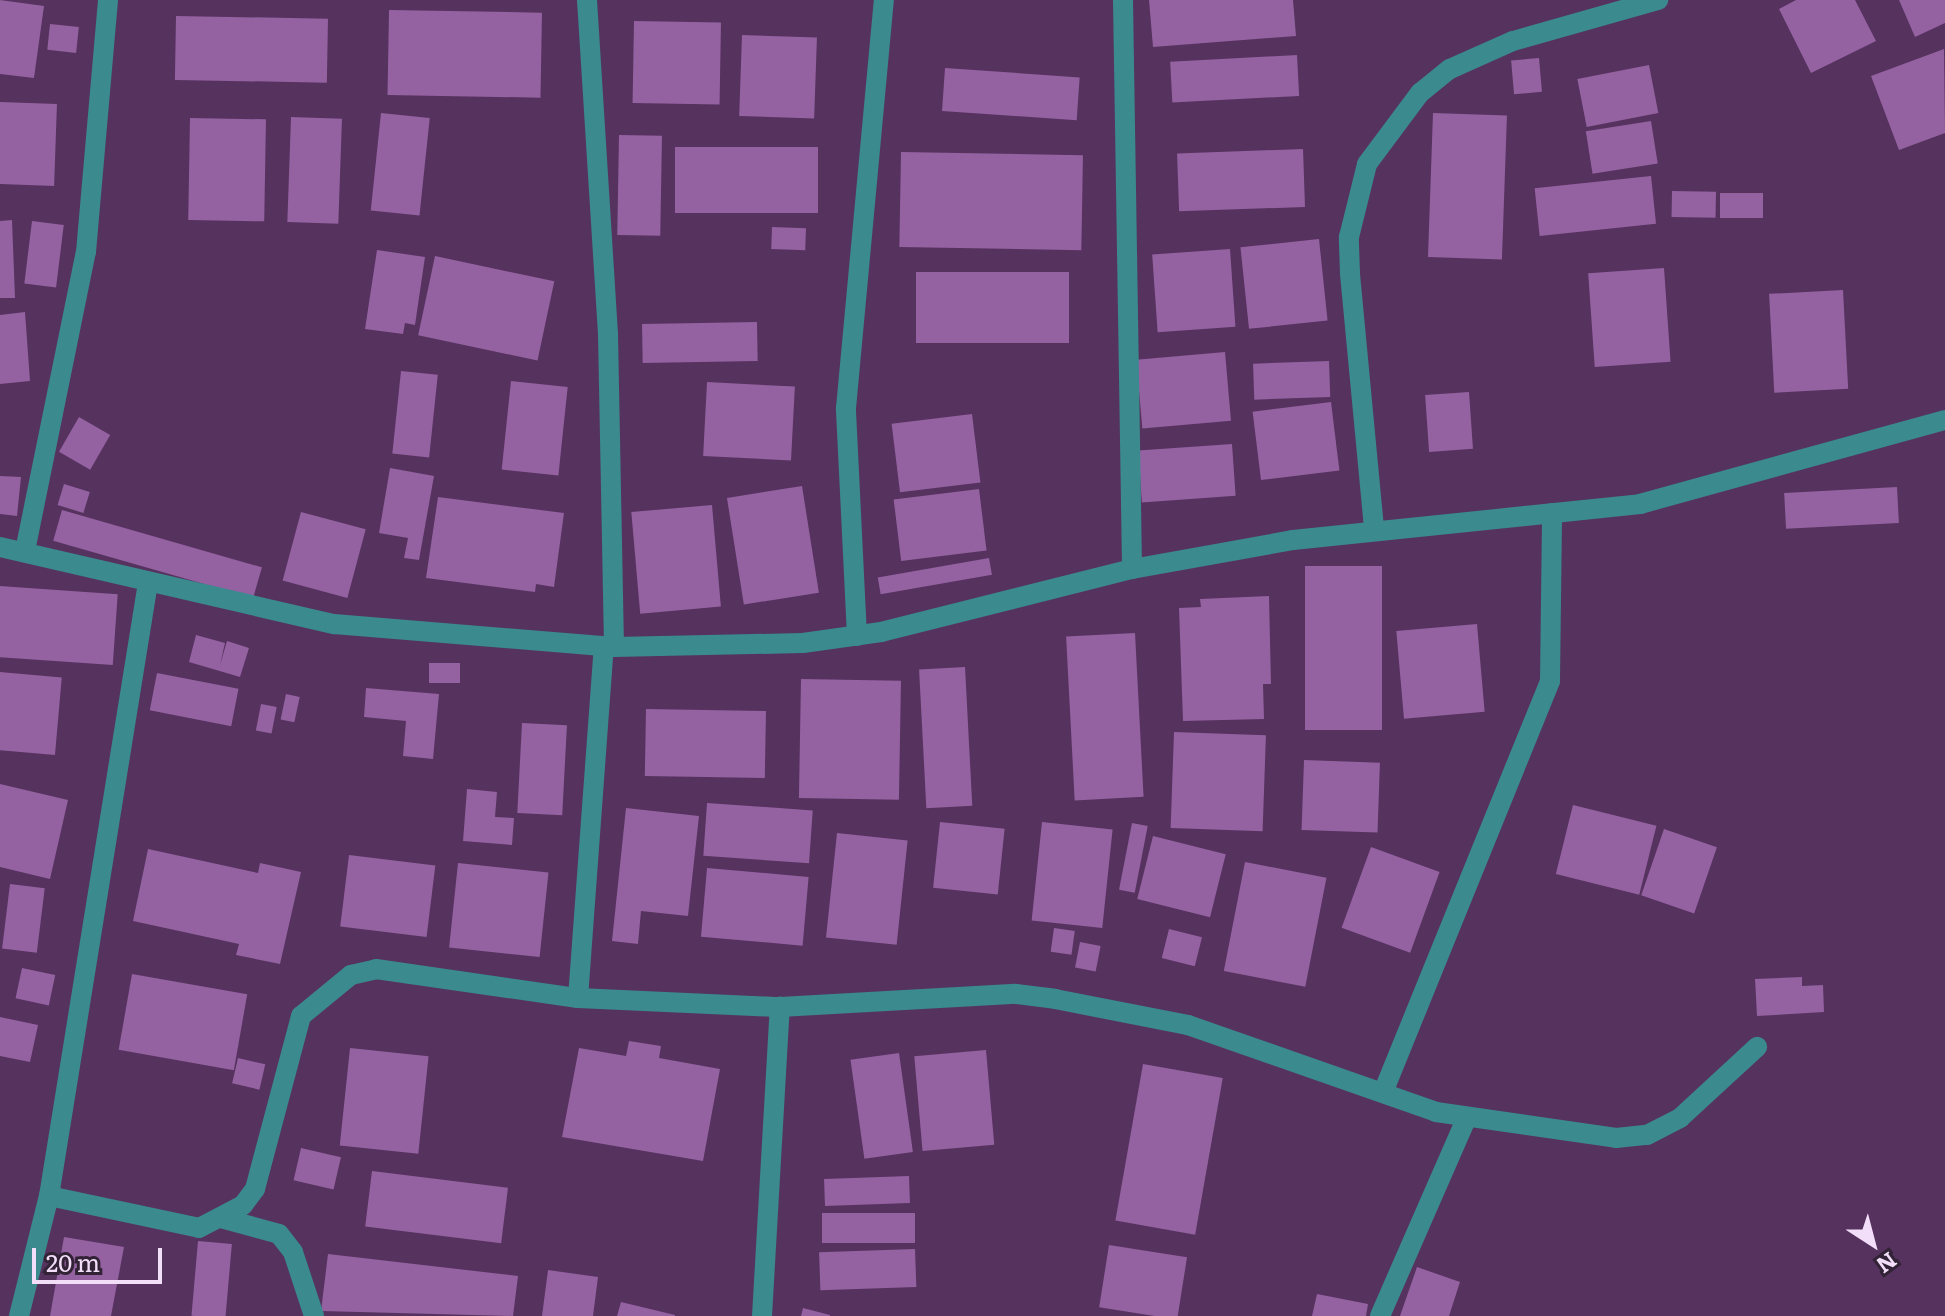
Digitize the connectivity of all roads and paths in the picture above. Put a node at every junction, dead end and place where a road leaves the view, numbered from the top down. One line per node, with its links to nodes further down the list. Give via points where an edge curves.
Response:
1 (108, 0): 10 (street, via 86,252)
2 (587, 0): 14 (street, via 608,334)
3 (884, 0): 13 (street, via 847,393)
4 (1123, 0): 11 (street)
5 (1658, 0): 8 (street, via 1513,41 1450,69 1420,93 1367,164 1349,237)
6 (1945, 420): 7 (street, via 1640,504)
7 (1552, 513): 8 (street); 18 (street, via 1550,681)
8 (1374, 528): 11 (street)
9 (0, 547): 10 (street)
10 (25, 551): 12 (street)
11 (1132, 569): 13 (street)
12 (148, 583): 14 (street, via 334,624); 20 (street)
13 (857, 636): 14 (street)
14 (609, 646): 15 (street)
15 (578, 998): 16 (street); 21 (street, via 411,972 351,975 301,1016 255,1189)
16 (780, 1007): 18 (street, via 1016,994 1055,999 1188,1025); 24 (street)
17 (1757, 1047): 19 (street, via 1720,1088 1647,1135 1616,1138)
18 (1384, 1090): 19 (street)
19 (1467, 1117): 25 (street)
20 (49, 1196): 21 (street, via 199,1228); 22 (street)
21 (221, 1218): 23 (street, via 279,1234 293,1252)
22 (19, 1316)
23 (314, 1316)
24 (762, 1316)
25 (1380, 1316)

